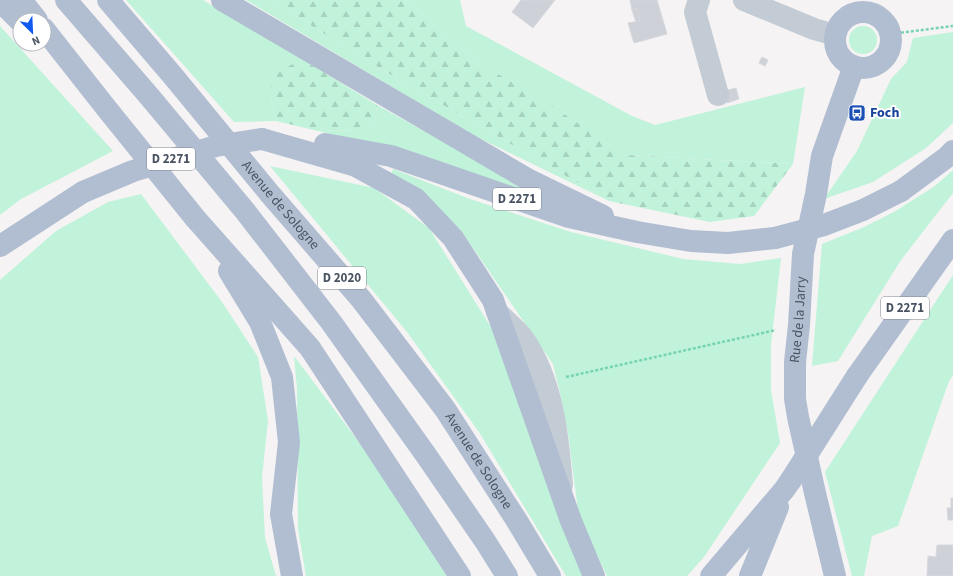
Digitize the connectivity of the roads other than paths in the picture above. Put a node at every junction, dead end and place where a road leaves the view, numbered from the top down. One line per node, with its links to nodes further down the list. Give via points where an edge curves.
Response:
1 (21, 0): 9 (main road)
2 (66, 0): 28 (main road, D 2020, via 245,211 331,322 430,461)
3 (108, 0): 29 (main road, Avenue de Sologne / D 2020, via 366,306 445,409)
4 (222, 0): 20 (main road, via 529,180)
5 (699, 0): 15 (street, via 695,12)
6 (744, 0): 11 (street, via 814,29)
7 (0, 1): 10 (main road)
8 (865, 6): 11 (main road, via 840,23); 14 (main road, via 887,25 891,34 891,44 888,54 880,63 871,67)
9 (31, 12)
10 (12, 13)
11 (836, 35): 14 (main road, via 836,50 841,58)
12 (52, 39): 16 (main road)
13 (51, 52): 16 (main road)
14 (854, 66): 33 (main road, Rue de la Jarry, via 822,156 803,254 795,362 795,399 799,425)
15 (718, 96)
16 (107, 109): 19 (main road)
17 (262, 139): 20 (main road, D 2271, via 325,144 391,156 569,217); 22 (main road, D 2271, bridge, via 216,146 133,171 83,192); 23 (main road, via 356,166 416,199 453,238 493,300)
18 (953, 151): 20 (main road, D 2271, bridge, via 901,191 863,210 824,225 774,238 728,243 691,241)
19 (195, 218): 26 (main road, via 260,322 282,377 289,442 281,514); 27 (main road, via 310,348)
20 (637, 232)
21 (953, 240): 24 (main road, D 2271, bridge, via 857,376)
22 (0, 246)
23 (497, 312): 25 (main road); 25 (street, via 522,337 532,352 544,382 553,409)
24 (788, 485): 31 (main road, D 2271); 32 (main road)
25 (563, 496): 30 (main road)
26 (292, 576)
27 (460, 576)
28 (507, 576)
29 (550, 576)
30 (594, 576)
31 (711, 576)
32 (750, 576)
33 (835, 576)

